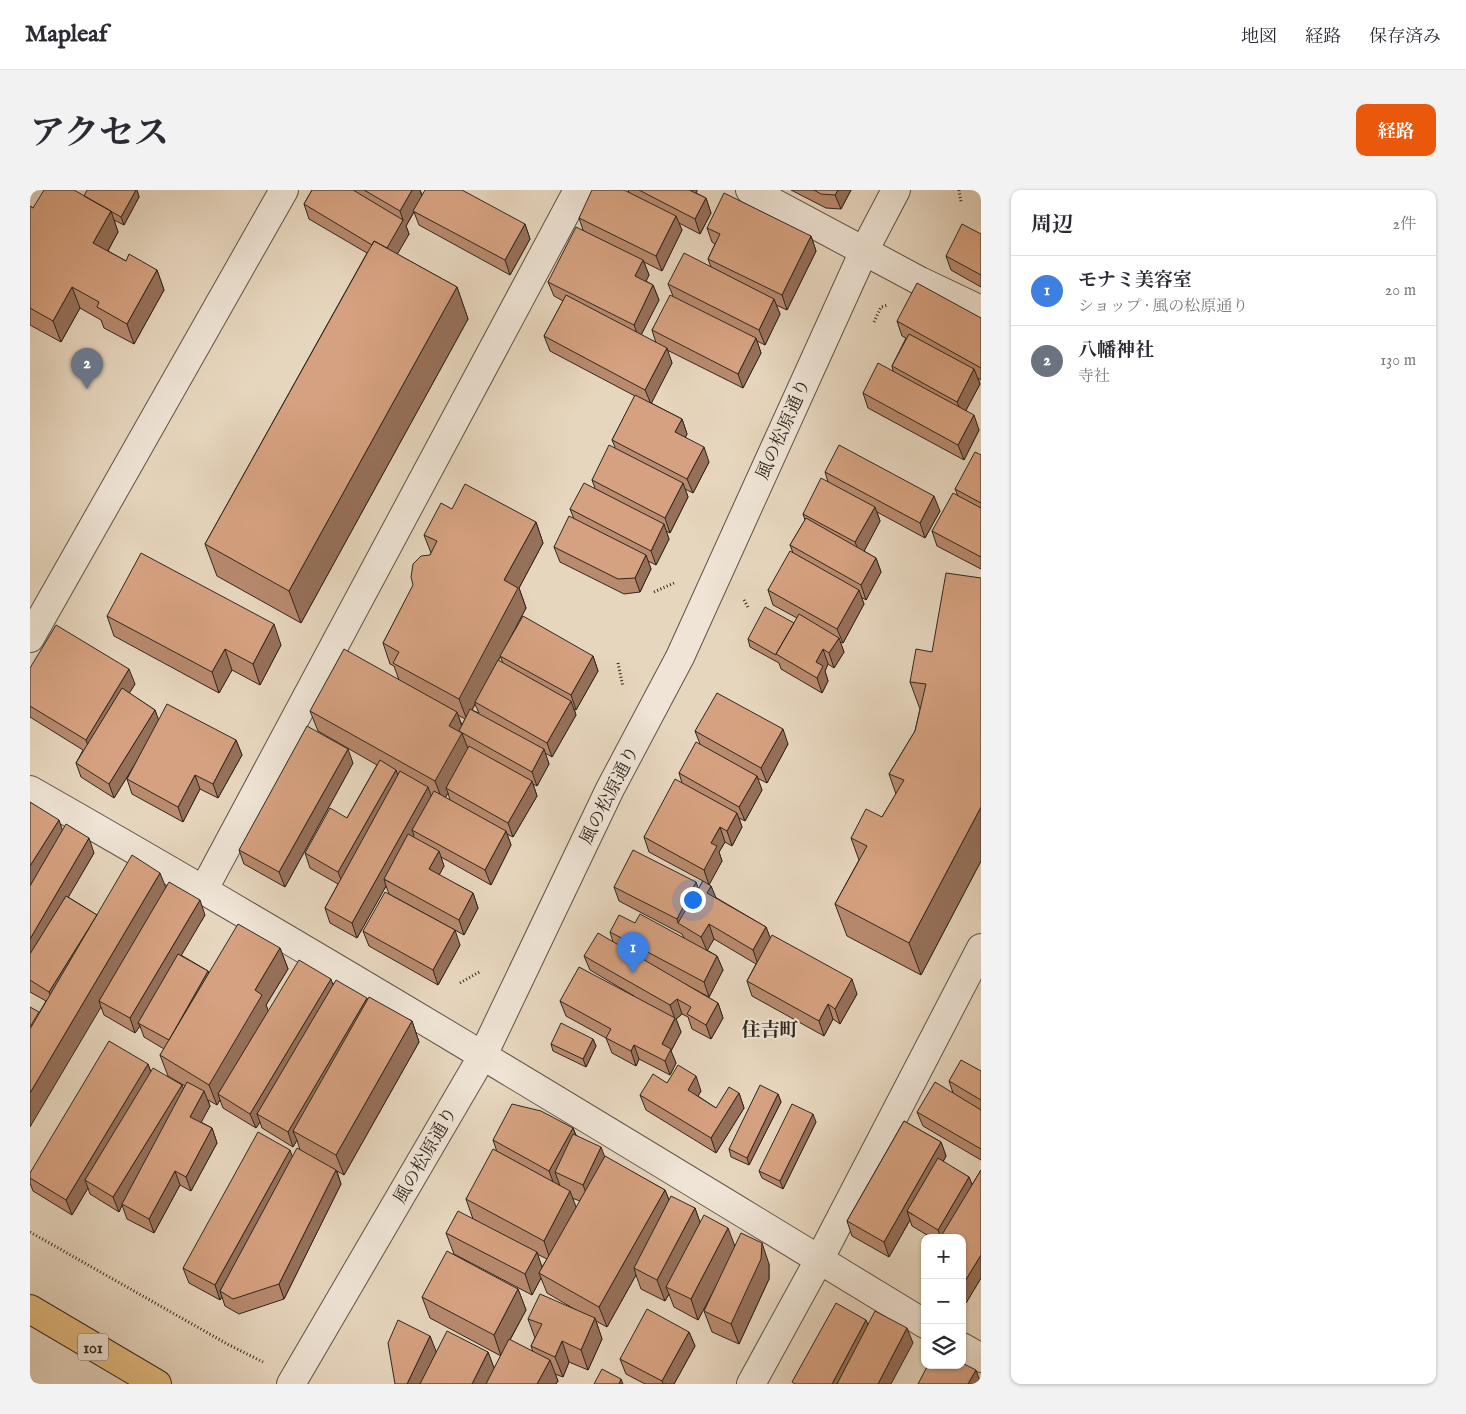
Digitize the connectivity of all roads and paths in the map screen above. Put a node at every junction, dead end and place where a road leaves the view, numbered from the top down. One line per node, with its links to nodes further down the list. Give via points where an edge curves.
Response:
1 (284, 190): 9 (street)
2 (578, 190): 11 (street)
3 (750, 190): 7 (street)
4 (896, 190): 7 (street, 風の松原通り)
5 (959, 190): 6 (path)
6 (961, 202)
7 (864, 251): 8 (street); 13 (street, 風の松原通り, via 680,657 610,790)
8 (981, 310)
9 (30, 638)
10 (30, 790): 11 (street)
11 (204, 889): 13 (street)
12 (981, 948): 15 (street)
13 (483, 1055): 15 (street); 21 (street, 風の松原通り)
14 (30, 1232): 21 (path)
15 (819, 1260): 17 (street); 24 (street)
16 (30, 1309): 23 (highway, 101)
17 (921, 1322)
18 (966, 1349): 19 (street)
19 (981, 1358)
20 (30, 1381): 22 (path)
21 (293, 1381)
22 (36, 1384)
23 (156, 1384)
24 (751, 1384)

